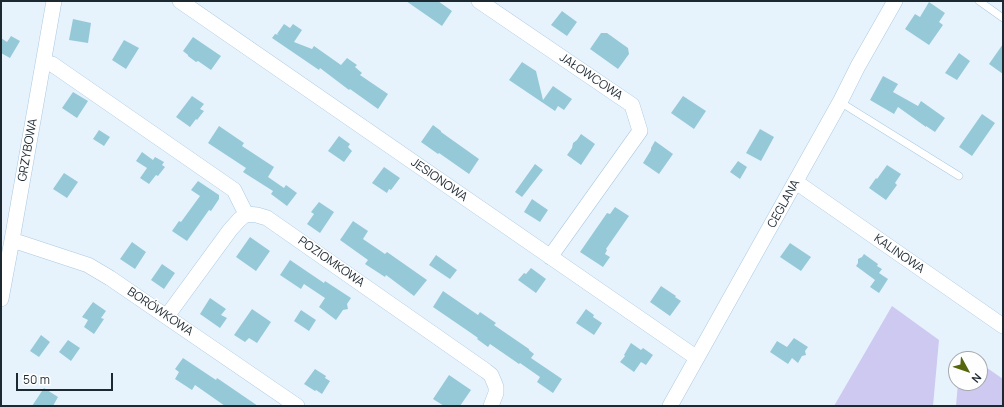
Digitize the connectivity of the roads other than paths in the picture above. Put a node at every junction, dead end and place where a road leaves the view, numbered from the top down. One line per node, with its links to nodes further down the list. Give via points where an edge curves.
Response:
1 (54, 1): 7 (street, GRZYBOWA)
2 (182, 1): 13 (street, JESIONOWA)
3 (479, 1): 13 (street, JAŁOWCOWA, via 632,105 640,131)
4 (895, 1): 8 (street, CEGLANA)
5 (979, 1): 6 (lane)
6 (1003, 18)
7 (42, 63): 11 (street, via 52,64 234,190); 12 (street, GRZYBOWA)
8 (840, 102): 9 (lane); 10 (street, CEGLANA)
9 (959, 176)
10 (796, 182): 17 (street, KALINOWA); 18 (street, CEGLANA)
11 (246, 214): 16 (street, via 230,230); 20 (street, POZIOMKOWA, via 267,218 486,371 491,375 496,387)
12 (12, 240): 14 (street, GRZYBOWA); 16 (street, BORÓWKOWA, via 88,265)
13 (550, 257): 18 (street, JESIONOWA)
14 (3, 279): 15 (street, GRZYBOWA)
15 (1, 299)
16 (167, 316): 19 (street, BORÓWKOWA)
17 (1003, 326)
18 (697, 358): 21 (street, CEGLANA)
19 (296, 406)
20 (491, 406)
21 (670, 406)

